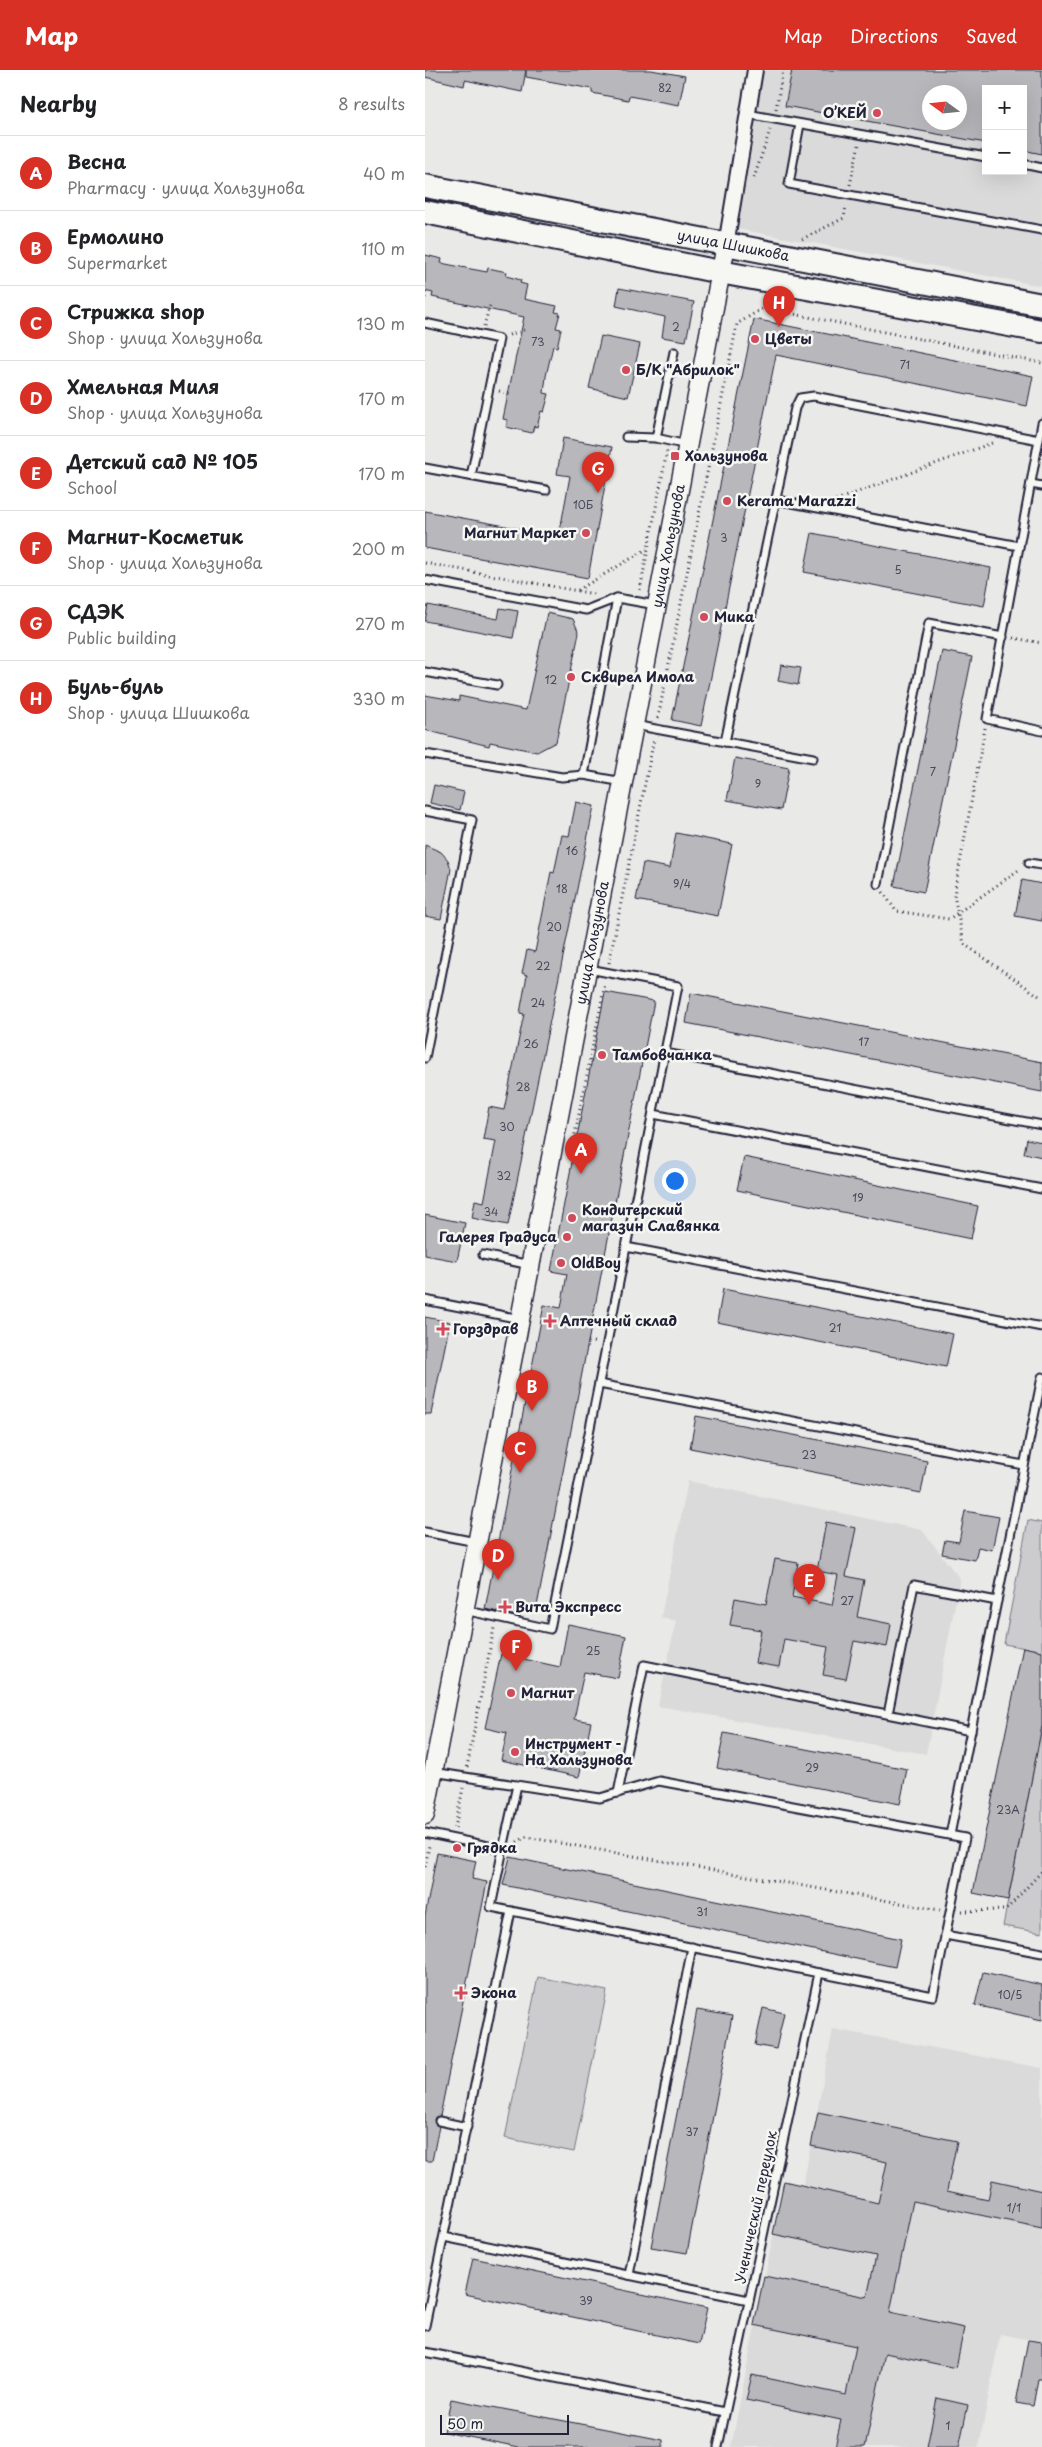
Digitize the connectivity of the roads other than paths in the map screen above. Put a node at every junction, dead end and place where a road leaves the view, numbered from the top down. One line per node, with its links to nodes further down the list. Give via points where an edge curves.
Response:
1 (755, 70): 2 (street, улица Хользунова)
2 (747, 114): 3 (lane); 10 (street, улица Хользунова)
3 (800, 124): 4 (lane); 9 (lane, via 789,184)
4 (982, 157)
5 (1027, 165): 6 (lane)
6 (1042, 168)
7 (425, 186): 10 (main road, улица Шишкова)
8 (425, 212): 11 (main road, улица Шишкова)
9 (1042, 230)
10 (726, 245): 11 (street, улица Хользунова); 12 (main road, улица Шишкова)
11 (720, 272): 14 (main road, улица Шишкова); 20 (street, улица Хользунова)
12 (1042, 305)
13 (425, 323): 22 (lane, via 499,339)
14 (1042, 331)
15 (674, 352): 18 (lane)
16 (1042, 423): 19 (lane)
17 (626, 437): 18 (lane)
18 (657, 438): 20 (lane)
19 (1039, 440): 23 (lane); 26 (lane, via 814,396 800,398 795,408)
20 (687, 445): 30 (street, улица Хользунова)
21 (425, 468): 22 (lane)
22 (471, 476): 25 (lane)
23 (1031, 484): 24 (lane); 27 (lane)
24 (1042, 486)
25 (546, 490)
26 (776, 500): 27 (lane); 36 (lane)
27 (1019, 546): 31 (lane)
28 (425, 580): 29 (lane, via 586,610)
29 (617, 598): 30 (lane); 39 (lane)
30 (657, 605): 34 (street, улица Хользунова)
31 (1003, 637): 35 (lane, via 987,719); 44 (lane, via 929,623)
32 (425, 672): 33 (lane)
33 (497, 685)
34 (634, 725): 36 (lane); 40 (street, улица Хользунова)
35 (1042, 730)
36 (725, 742): 38 (lane)
37 (425, 754): 39 (lane, via 562,777)
38 (813, 758)
39 (584, 775): 40 (lane)
40 (623, 782): 45 (street, улица Хользунова)
41 (425, 811): 47 (lane, via 471,820)
42 (1029, 863): 43 (lane)
43 (1042, 865)
44 (878, 884)
45 (587, 968): 46 (lane, via 678,986); 53 (street, улица Хользунова)
46 (665, 1053): 48 (lane); 49 (lane)
47 (425, 1058)
48 (653, 1114): 50 (lane); 51 (lane)
49 (1042, 1125)
50 (1042, 1189)
51 (626, 1247): 56 (lane); 58 (lane)
52 (483, 1255): 53 (lane)
53 (530, 1265): 55 (street, улица Хользунова)
54 (425, 1300): 55 (lane)
55 (520, 1319): 61 (street, улица Хользунова)
56 (1042, 1327)
57 (1042, 1377): 59 (lane)
58 (599, 1384): 59 (lane); 63 (lane, via 550,1629)
59 (1025, 1465): 62 (lane)
60 (425, 1532): 61 (lane)
61 (477, 1542): 63 (street, улица Хользунова)
62 (997, 1601): 64 (lane, via 914,1585); 65 (lane)
63 (464, 1610): 66 (street, улица Хользунова)
64 (888, 1714): 65 (lane); 68 (lane, via 644,1665)
65 (971, 1731): 71 (lane)
66 (433, 1772): 67 (lane); 69 (street, улица Хользунова)
67 (517, 1785): 68 (lane, via 600,1798); 72 (lane)
68 (618, 1792): 71 (lane, via 659,1780)
69 (425, 1815)
70 (428, 1834): 72 (lane)
71 (950, 1835): 74 (lane, via 965,1838)
72 (503, 1849): 73 (lane, via 491,1907)
73 (511, 1911): 75 (lane); 79 (lane)
74 (945, 1935): 76 (lane); 77 (lane, via 933,1996)
75 (692, 1947): 77 (lane); 81 (lane)
76 (1042, 1953)
77 (819, 1973): 82 (lane, Ученический переулок)
78 (439, 2121): 79 (lane)
79 (467, 2127): 80 (lane)
80 (444, 2237): 81 (lane); 83 (lane)
81 (629, 2275): 82 (lane)
82 (749, 2300): 85 (lane, Ученический переулок)
83 (425, 2326)
84 (425, 2352): 85 (lane)
85 (725, 2412): 86 (lane, Ученический переулок)
86 (718, 2447)

